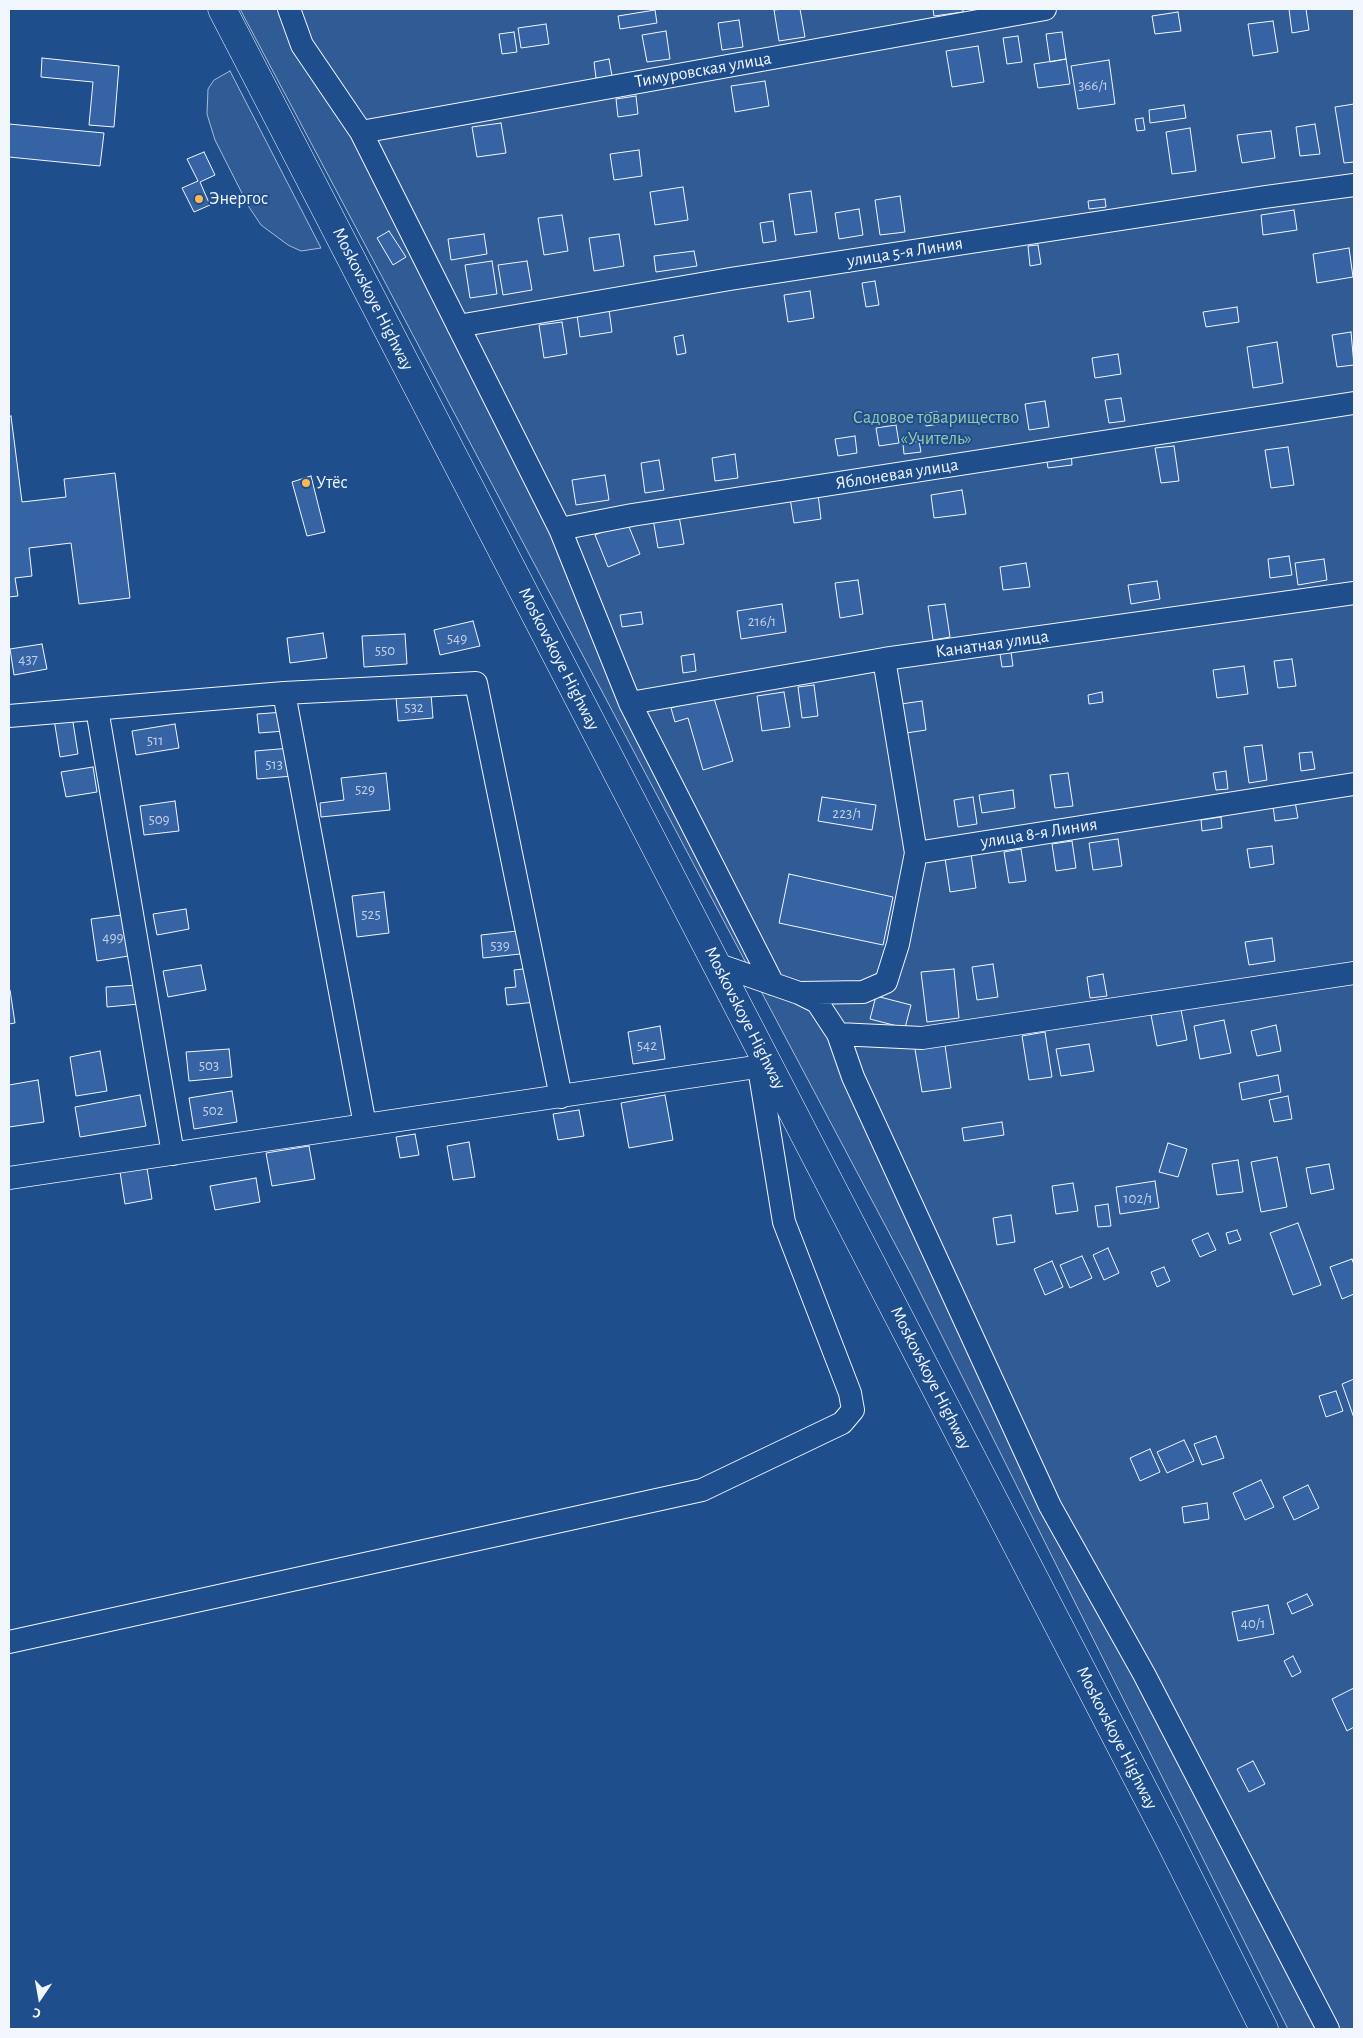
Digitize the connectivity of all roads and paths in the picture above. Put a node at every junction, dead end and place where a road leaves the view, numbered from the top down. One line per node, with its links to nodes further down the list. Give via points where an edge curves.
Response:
1 (222, 9): 17 (highway, Moskovskoye Highway)
2 (288, 9): 4 (street, via 302,45)
3 (1045, 9): 4 (street, Тимуровская улица)
4 (361, 132): 6 (street)
5 (1354, 185): 6 (street, улица 5-я Линия, via 730,279)
6 (458, 326): 8 (street)
7 (1354, 403): 8 (street, Яблоневая улица, via 632,515)
8 (560, 529): 12 (street)
9 (1354, 593): 10 (street, Канатная улица)
10 (884, 659): 12 (street, Канатная улица); 16 (street)
11 (284, 693): 13 (street); 23 (street, via 476,683); 24 (street)
12 (630, 703): 19 (street)
13 (96, 708): 14 (street); 25 (street)
14 (9, 716)
15 (1354, 784): 16 (street, улица 8-я Линия)
16 (916, 852): 20 (street, via 898,944 886,982 863,992)
17 (716, 964): 19 (street); 22 (highway, Moskovskoye Highway)
18 (1354, 973): 21 (street, via 922,1038)
19 (773, 984): 20 (street)
20 (799, 992): 21 (street, via 817,1002)
21 (838, 1034): 29 (street, via 853,1076 1050,1506 1144,1674)
22 (764, 1067): 23 (street); 27 (street, via 784,1222 850,1393 853,1410 842,1424 702,1490); 28 (highway, Moskovskoye Highway, via 1168,1837)
23 (561, 1096): 24 (street)
24 (365, 1125): 25 (street)
25 (173, 1154): 26 (street)
26 (9, 1178)
27 (9, 1642)
28 (1264, 2029)
29 (1328, 2029)

